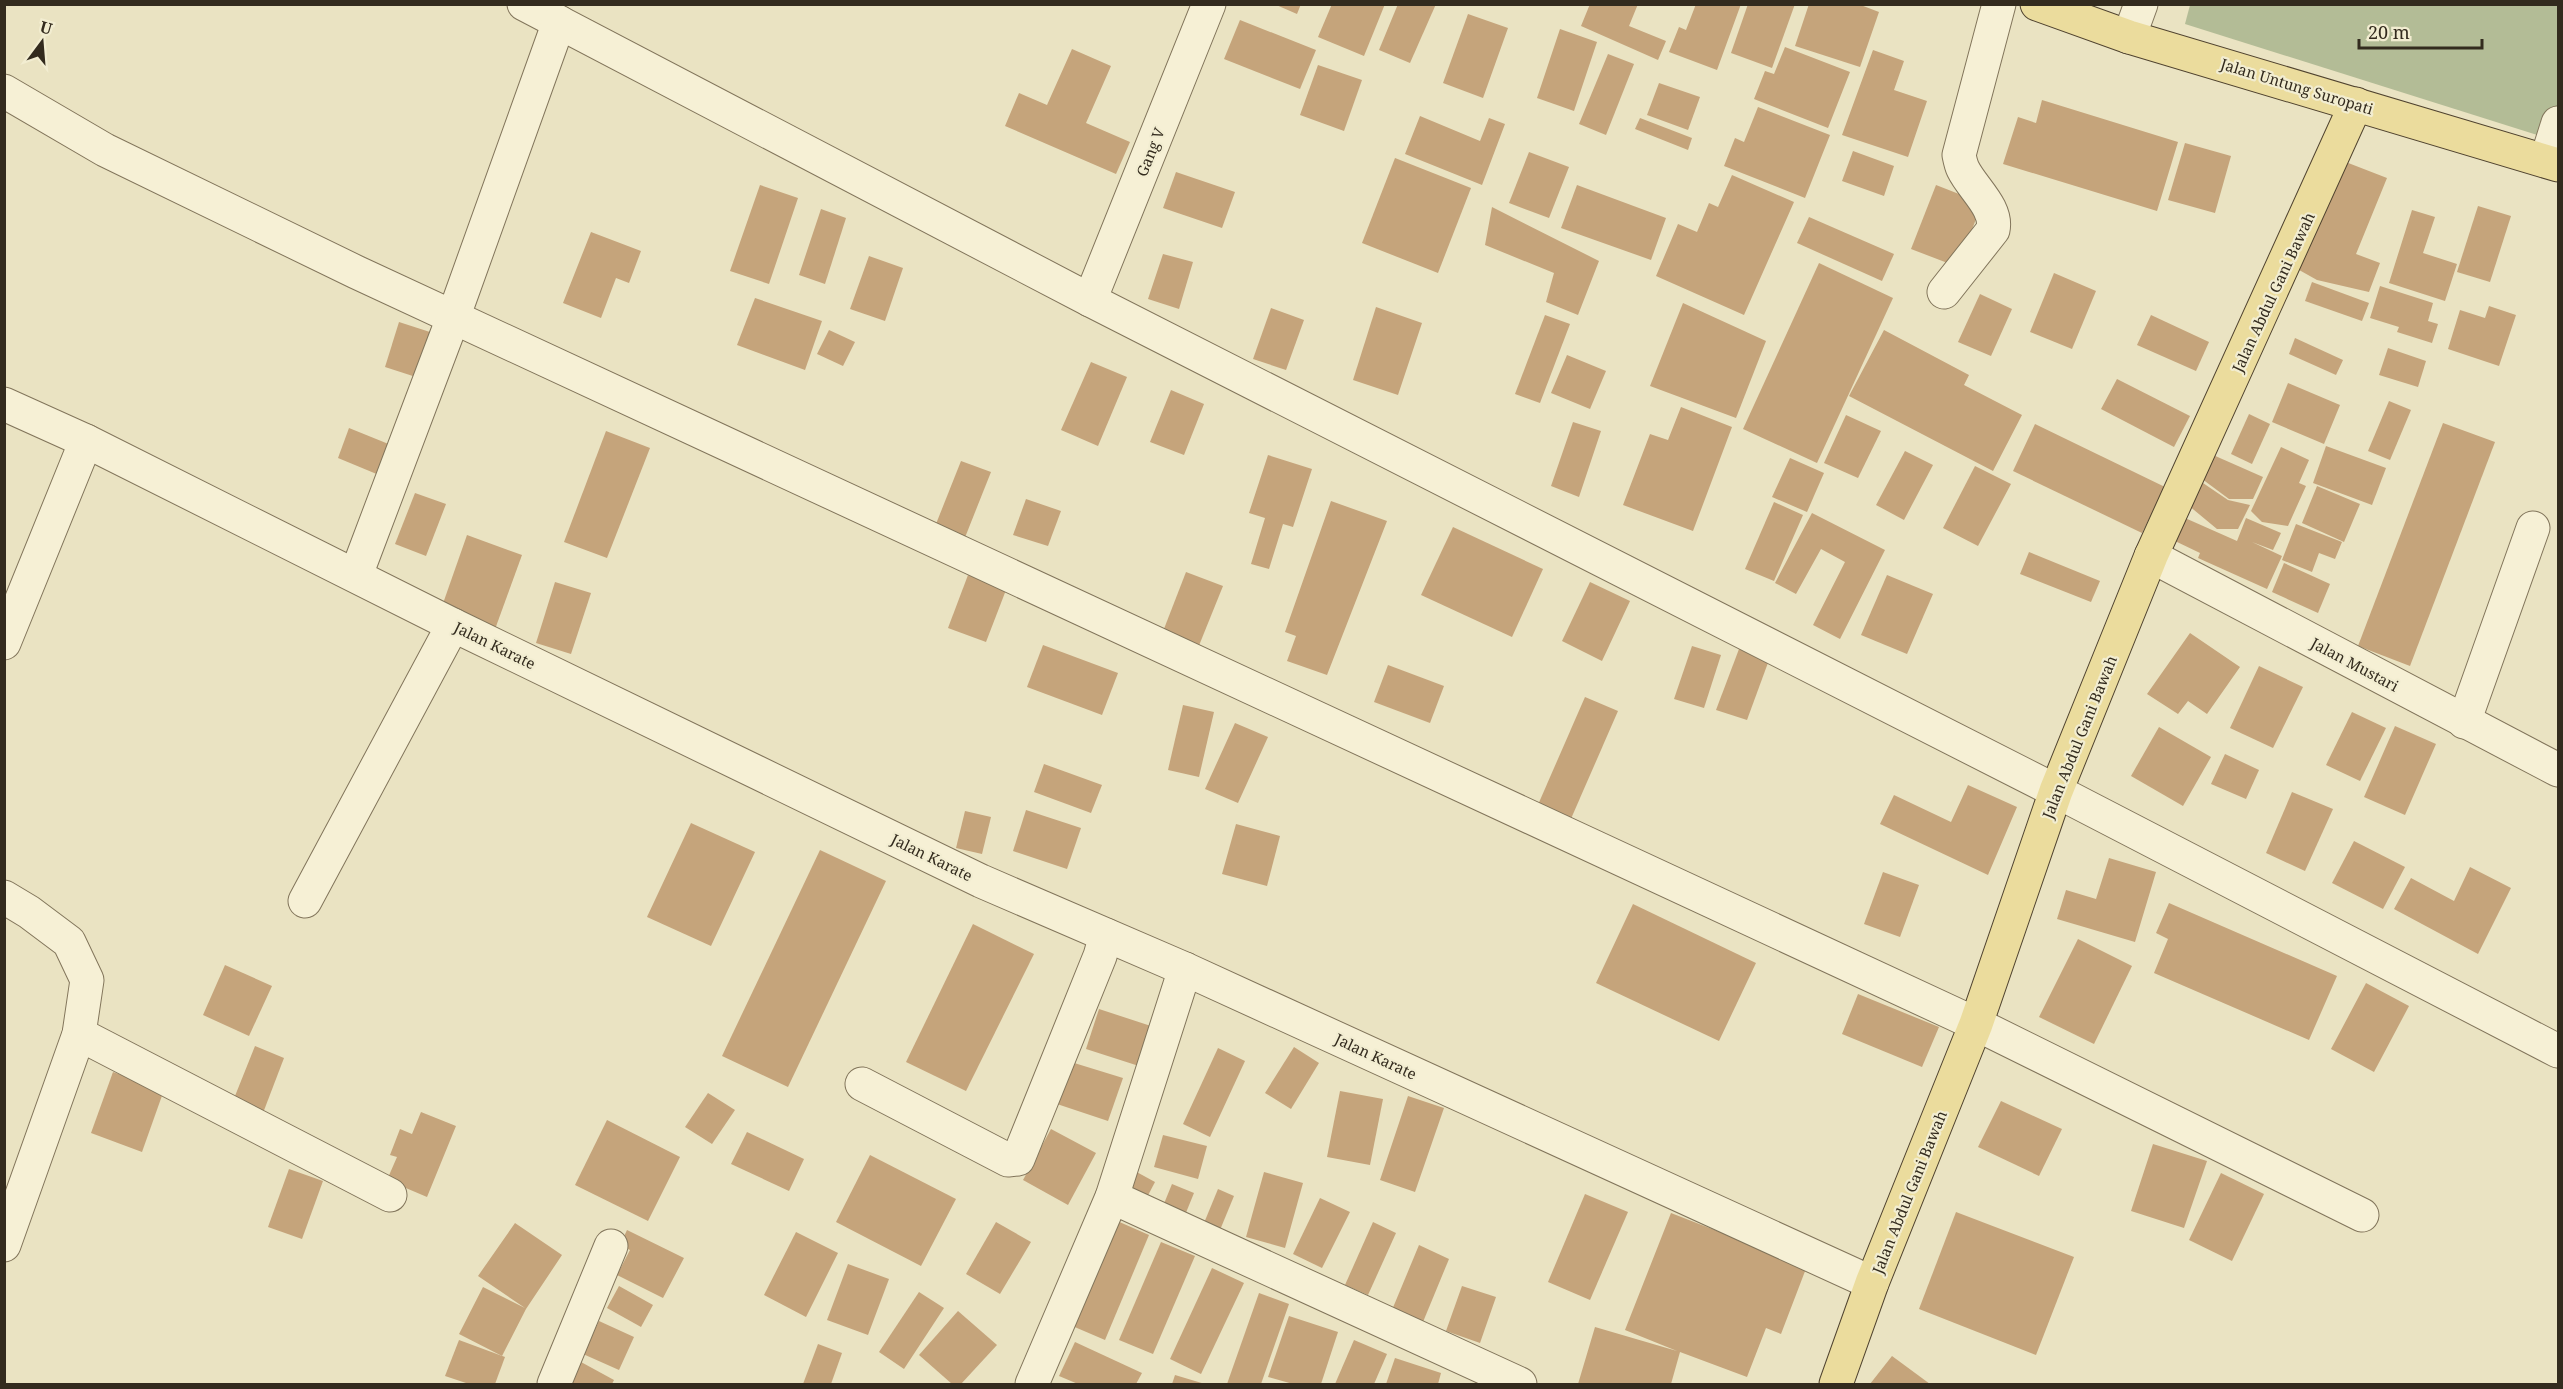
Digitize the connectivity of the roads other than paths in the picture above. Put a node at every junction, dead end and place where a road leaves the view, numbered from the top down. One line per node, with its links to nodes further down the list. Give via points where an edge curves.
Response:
1 (524, 4): 6 (street)
2 (1209, 4): 13 (street, Gang V)
3 (2000, 4): 12 (street, via 1959,155 1964,172 1995,222 1993,230)
4 (2037, 4): 7 (main road, Jalan Untung Suropati)
5 (2141, 4): 7 (street)
6 (559, 22): 13 (street); 14 (street)
7 (2129, 37): 9 (main road, Jalan Untung Suropati)
8 (4, 91): 14 (street, via 105,150)
9 (2356, 104): 11 (main road, Jalan Untung Suropati); 18 (main road, Jalan Abdul Gani Bawah)
10 (2559, 123): 11 (street)
11 (2552, 163)
12 (1944, 292)
13 (1090, 300): 24 (street)
14 (453, 318): 19 (street); 29 (street)
15 (4, 404): 16 (street, Jalan Karate)
16 (86, 441): 19 (street, Jalan Karate); 21 (street)
17 (2533, 528): 22 (street)
18 (2151, 556): 22 (street, Jalan Mustari); 24 (main road, Jalan Abdul Gani Bawah)
19 (356, 575): 20 (street, Jalan Karate)
20 (453, 625): 26 (street); 27 (street, Jalan Karate, via 981,881)
21 (4, 643)
22 (2464, 722): 23 (street, Jalan Mustari)
23 (2559, 771)
24 (2056, 791): 29 (main road, Jalan Abdul Gani Bawah); 31 (street)
25 (4, 897): 30 (street, via 69,942 87,980)
26 (305, 901)
27 (1106, 935): 28 (street, Jalan Karate); 32 (street, via 1018,1159 1008,1160)
28 (1185, 969): 34 (street); 38 (street, Jalan Karate)
29 (1976, 1024): 35 (street); 38 (main road, Jalan Abdul Gani Bawah)
30 (79, 1034): 33 (street); 36 (street)
31 (2559, 1050)
32 (862, 1084)
33 (390, 1195)
34 (1112, 1197): 40 (street); 41 (street)
35 (2362, 1215)
36 (4, 1245)
37 (611, 1246): 39 (street)
38 (1872, 1283): 42 (main road, Jalan Abdul Gani Bawah)
39 (554, 1384)
40 (1032, 1384)
41 (1520, 1384)
42 (1836, 1384)

